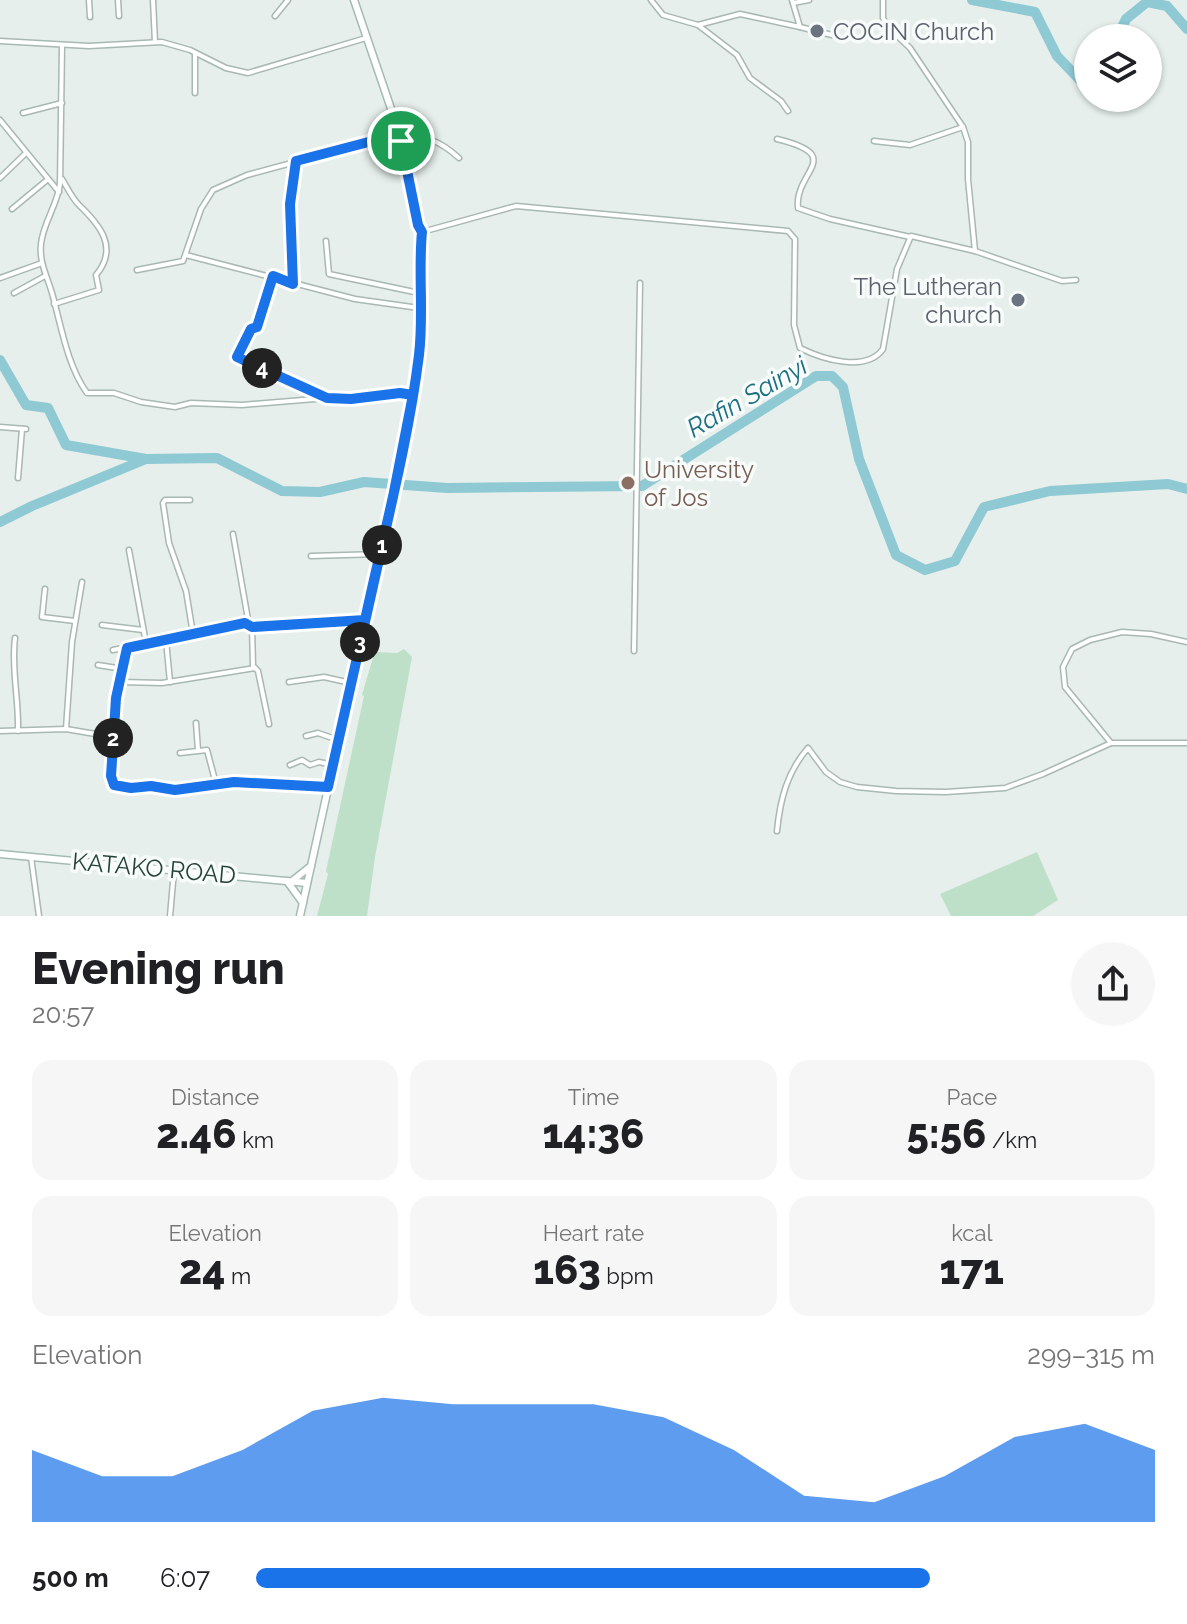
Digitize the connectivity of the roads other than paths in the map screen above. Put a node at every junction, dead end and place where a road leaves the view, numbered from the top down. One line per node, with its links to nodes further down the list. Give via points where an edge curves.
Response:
1 (89, 0): 12 (street)
2 (118, 0): 10 (street)
3 (153, 0): 18 (street)
4 (288, 0): 11 (street)
5 (354, 0): 16 (main road)
6 (651, 0): 13 (street, via 671,19)
7 (809, 0): 9 (street)
8 (883, 0): 26 (street, via 888,27 910,48)
9 (793, 2): 14 (street)
10 (119, 16)
11 (275, 16)
12 (90, 17)
13 (698, 25): 14 (street, via 748,14); 23 (street, via 737,55 750,78)
14 (800, 27): 15 (street)
15 (832, 35)
16 (366, 38): 20 (street, via 248,73); 27 (main road)
17 (0, 41): 19 (street)
18 (155, 42): 19 (street); 20 (street)
19 (62, 46): 22 (street)
20 (195, 53): 21 (street)
21 (195, 93)
22 (62, 103): 24 (street); 33 (street)
23 (788, 111)
24 (23, 113)
25 (0, 120): 30 (street)
26 (963, 127): 29 (street, via 910,145); 41 (street)
27 (400, 138): 31 (street, via 431,138); 32 (street); 38 (main road)
28 (777, 139): 39 (street, via 812,152 813,165 798,208)
29 (874, 141)
30 (26, 153): 34 (street); 35 (street)
31 (459, 158)
32 (296, 161): 42 (street, via 213,190); 50 (street, via 290,204)
33 (60, 177): 36 (street); 53 (street, via 101,229 107,248 96,275 99,290)
34 (0, 178)
35 (47, 180): 36 (street); 37 (street)
36 (59, 192): 43 (street, via 41,240)
37 (12, 209)
38 (422, 232): 39 (street, via 516,206 788,231 795,239 794,325 800,348 845,361 868,360 883,349 897,269); 52 (main road)
39 (910, 237): 41 (street)
40 (326, 241): 52 (street, via 329,274)
41 (975, 251): 48 (street, via 1062,281)
42 (185, 255): 44 (street, via 183,261); 46 (street)
43 (42, 263): 45 (street); 47 (street)
44 (137, 270)
45 (45, 276): 51 (street); 53 (street)
46 (273, 276): 50 (street); 56 (street, via 257,327 237,357)
47 (0, 278)
48 (1076, 280)
49 (640, 283): 78 (street)
50 (293, 284): 54 (street)
51 (14, 293)
52 (422, 294): 54 (main road)
53 (54, 304): 56 (street, via 75,371 89,394 114,393 175,407)
54 (422, 308): 55 (main road)
55 (413, 395): 56 (street); 62 (main road)
56 (327, 398)
57 (0, 427): 58 (street, via 24,429)
58 (18, 478)
59 (190, 500): 71 (street, via 163,503)
60 (233, 534): 69 (street)
61 (129, 550): 70 (street)
62 (380, 554): 63 (street); 66 (main road)
63 (311, 556)
64 (82, 582): 67 (street)
65 (45, 589): 67 (street, via 43,619)
66 (365, 620): 69 (street); 85 (main road)
67 (75, 621): 88 (street)
68 (102, 625): 70 (street)
69 (250, 626): 71 (street); 80 (street)
70 (143, 630): 75 (street)
71 (193, 634): 73 (street)
72 (15, 638): 90 (street)
73 (166, 640): 75 (street); 83 (street)
74 (1187, 642): 94 (street, via 1122,632 1072,649 1063,667 1065,687)
75 (146, 643): 76 (street)
76 (127, 648): 77 (street); 81 (street)
77 (113, 650)
78 (634, 651)
79 (98, 665): 81 (street)
80 (255, 668): 83 (street); 87 (street)
81 (123, 669): 82 (street)
82 (121, 682): 83 (street); 92 (street)
83 (170, 682)
84 (289, 682): 85 (street, via 324,677)
85 (351, 683): 93 (main road)
86 (196, 723): 96 (street)
87 (269, 724)
88 (66, 729): 90 (street); 92 (street)
89 (0, 731): 90 (street)
90 (18, 731)
91 (306, 736): 93 (street, via 318,733)
92 (113, 737): 100 (street, via 114,785 175,790)
93 (338, 740): 99 (main road)
94 (1111, 743): 95 (street); 102 (street, via 1005,788 946,792 840,782 808,748 795,762 785,787)
95 (1187, 743)
96 (198, 750): 97 (street); 100 (street, via 207,750)
97 (180, 753)
98 (290, 765): 99 (street, via 302,760)
99 (333, 765): 101 (main road)
100 (216, 784): 101 (street)
101 (328, 787): 105 (main road)
102 (777, 831)
103 (0, 854): 104 (main road, KATAKO ROAD)
104 (31, 857): 106 (main road, KATAKO ROAD); 110 (street)
105 (311, 866): 107 (main road); 108 (main road)
106 (174, 869): 107 (main road, KATAKO ROAD); 111 (street)
107 (290, 881): 108 (main road, KATAKO ROAD); 109 (main road)
108 (307, 883): 109 (main road)
109 (303, 903): 112 (main road)
110 (39, 916)
111 (170, 916)
112 (300, 916)

